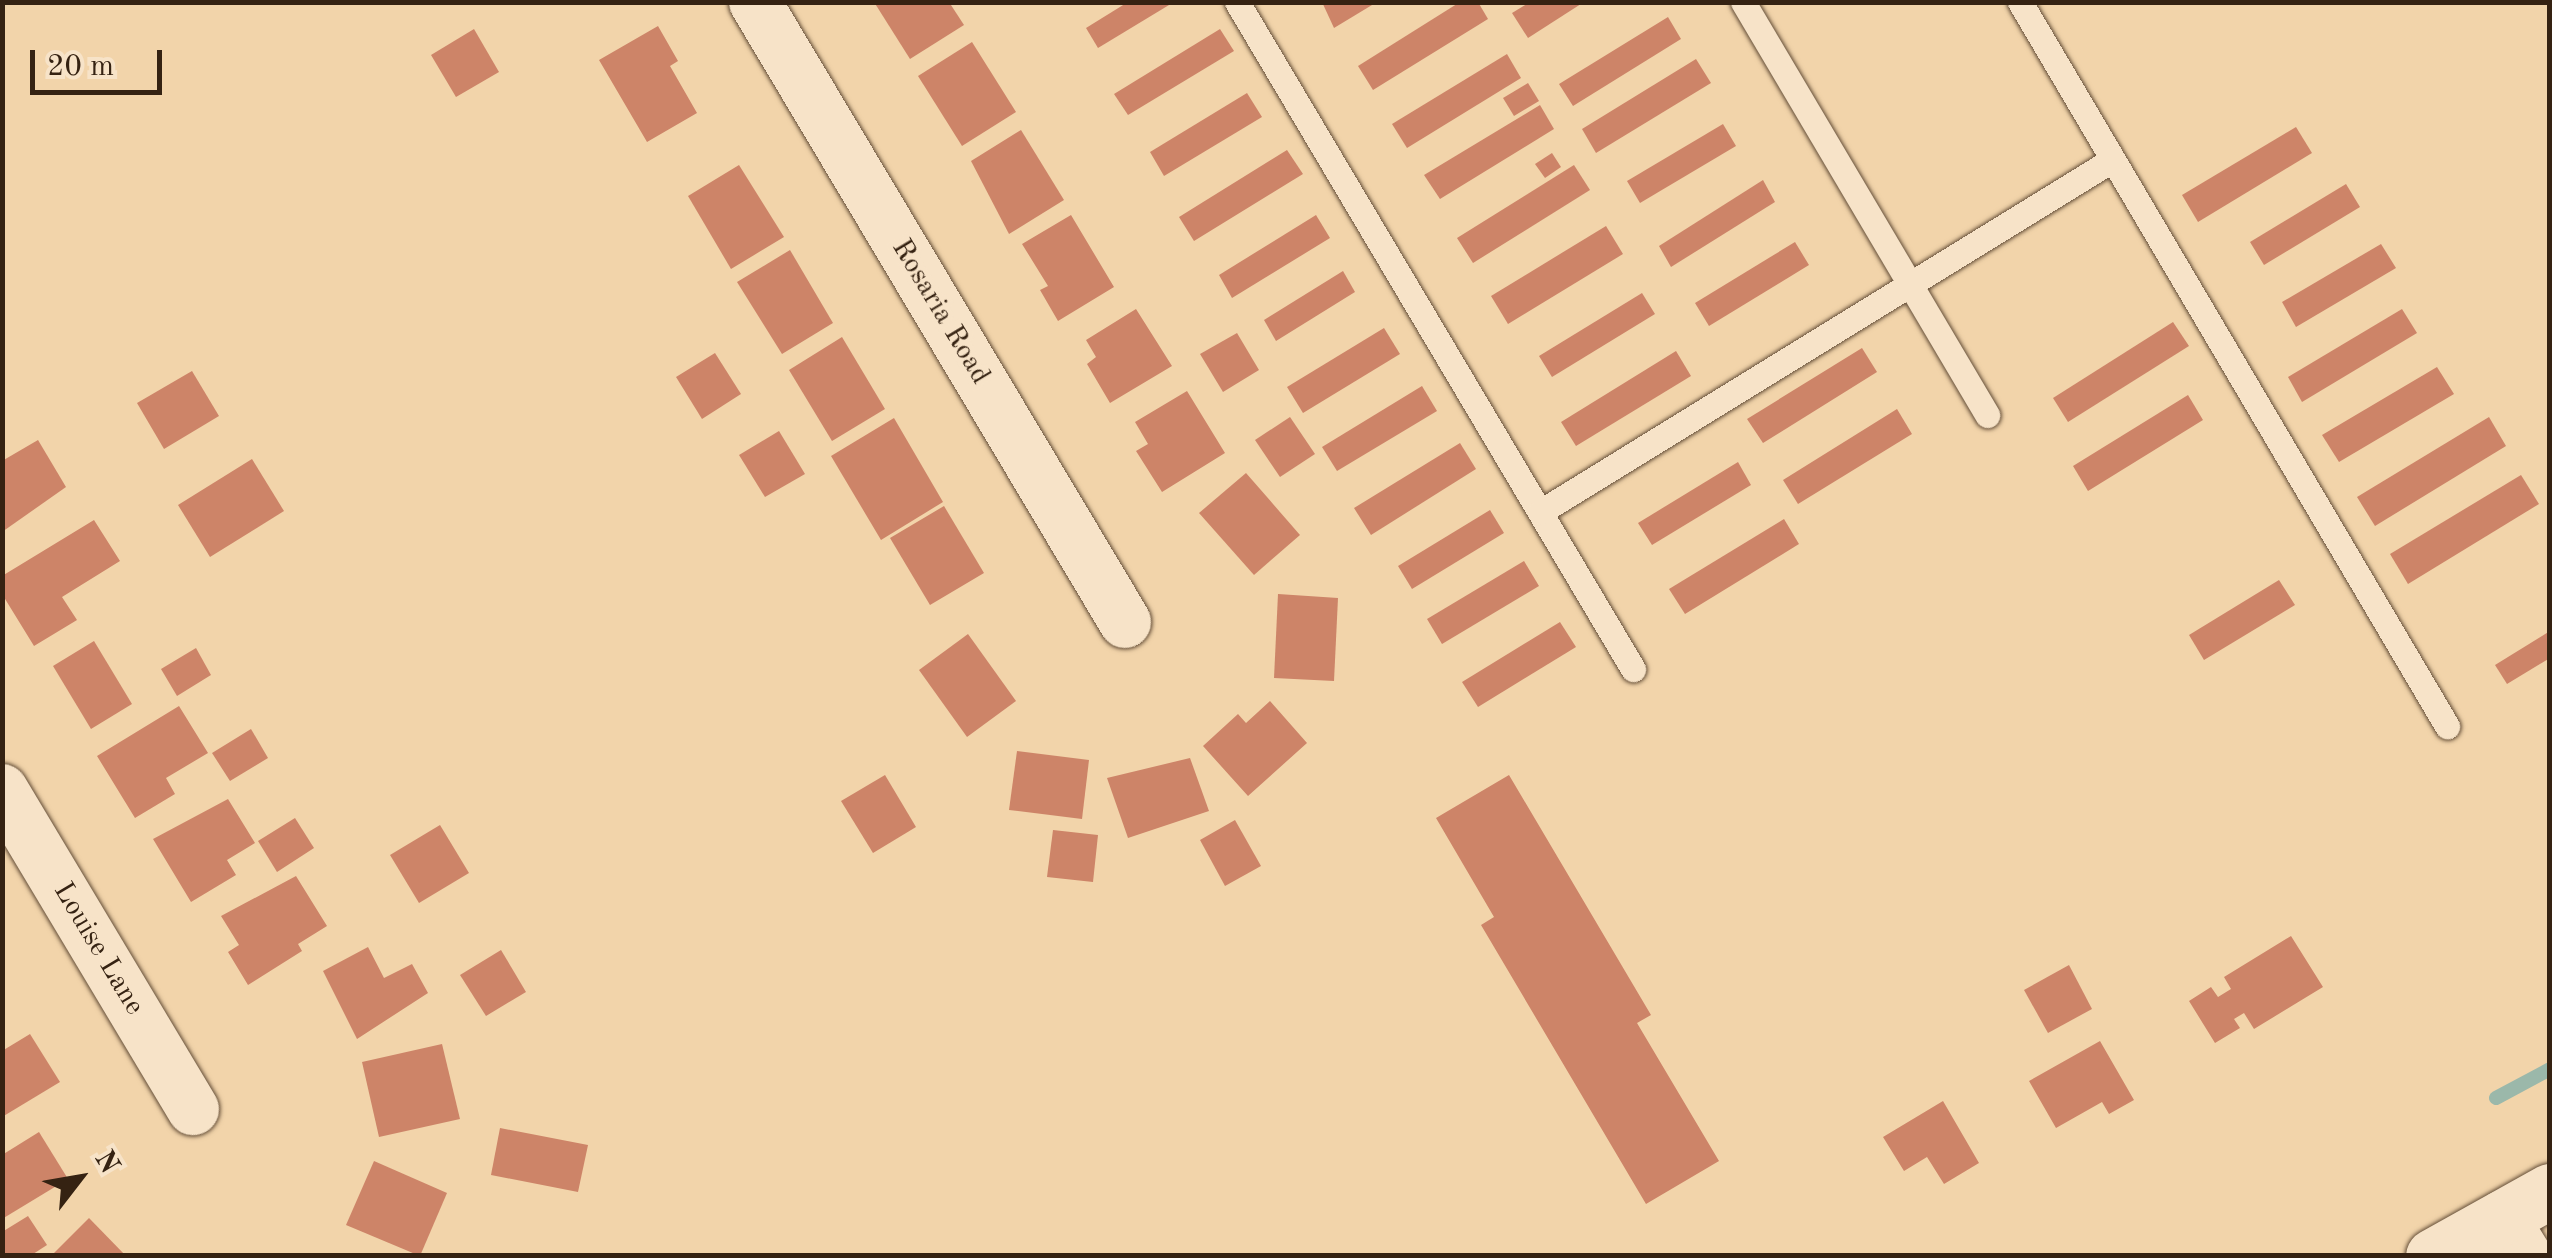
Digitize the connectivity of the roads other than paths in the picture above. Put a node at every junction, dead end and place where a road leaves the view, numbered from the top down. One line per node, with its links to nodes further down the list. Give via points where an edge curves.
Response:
1 (755, 2): 9 (street, Rosaria Road)
2 (1237, 2): 8 (lane)
3 (1743, 2): 6 (lane)
4 (2020, 2): 5 (lane)
5 (2112, 160): 6 (lane); 11 (lane)
6 (1909, 285): 7 (lane); 8 (lane)
7 (1986, 416)
8 (1540, 512): 10 (lane)
9 (1125, 622)
10 (1633, 669)
11 (2448, 726)
12 (2, 790): 13 (street, Louise Lane)
13 (193, 1109)
14 (2550, 1190): 15 (main road)
15 (2514, 1236): 16 (main road)
16 (2433, 1256)

